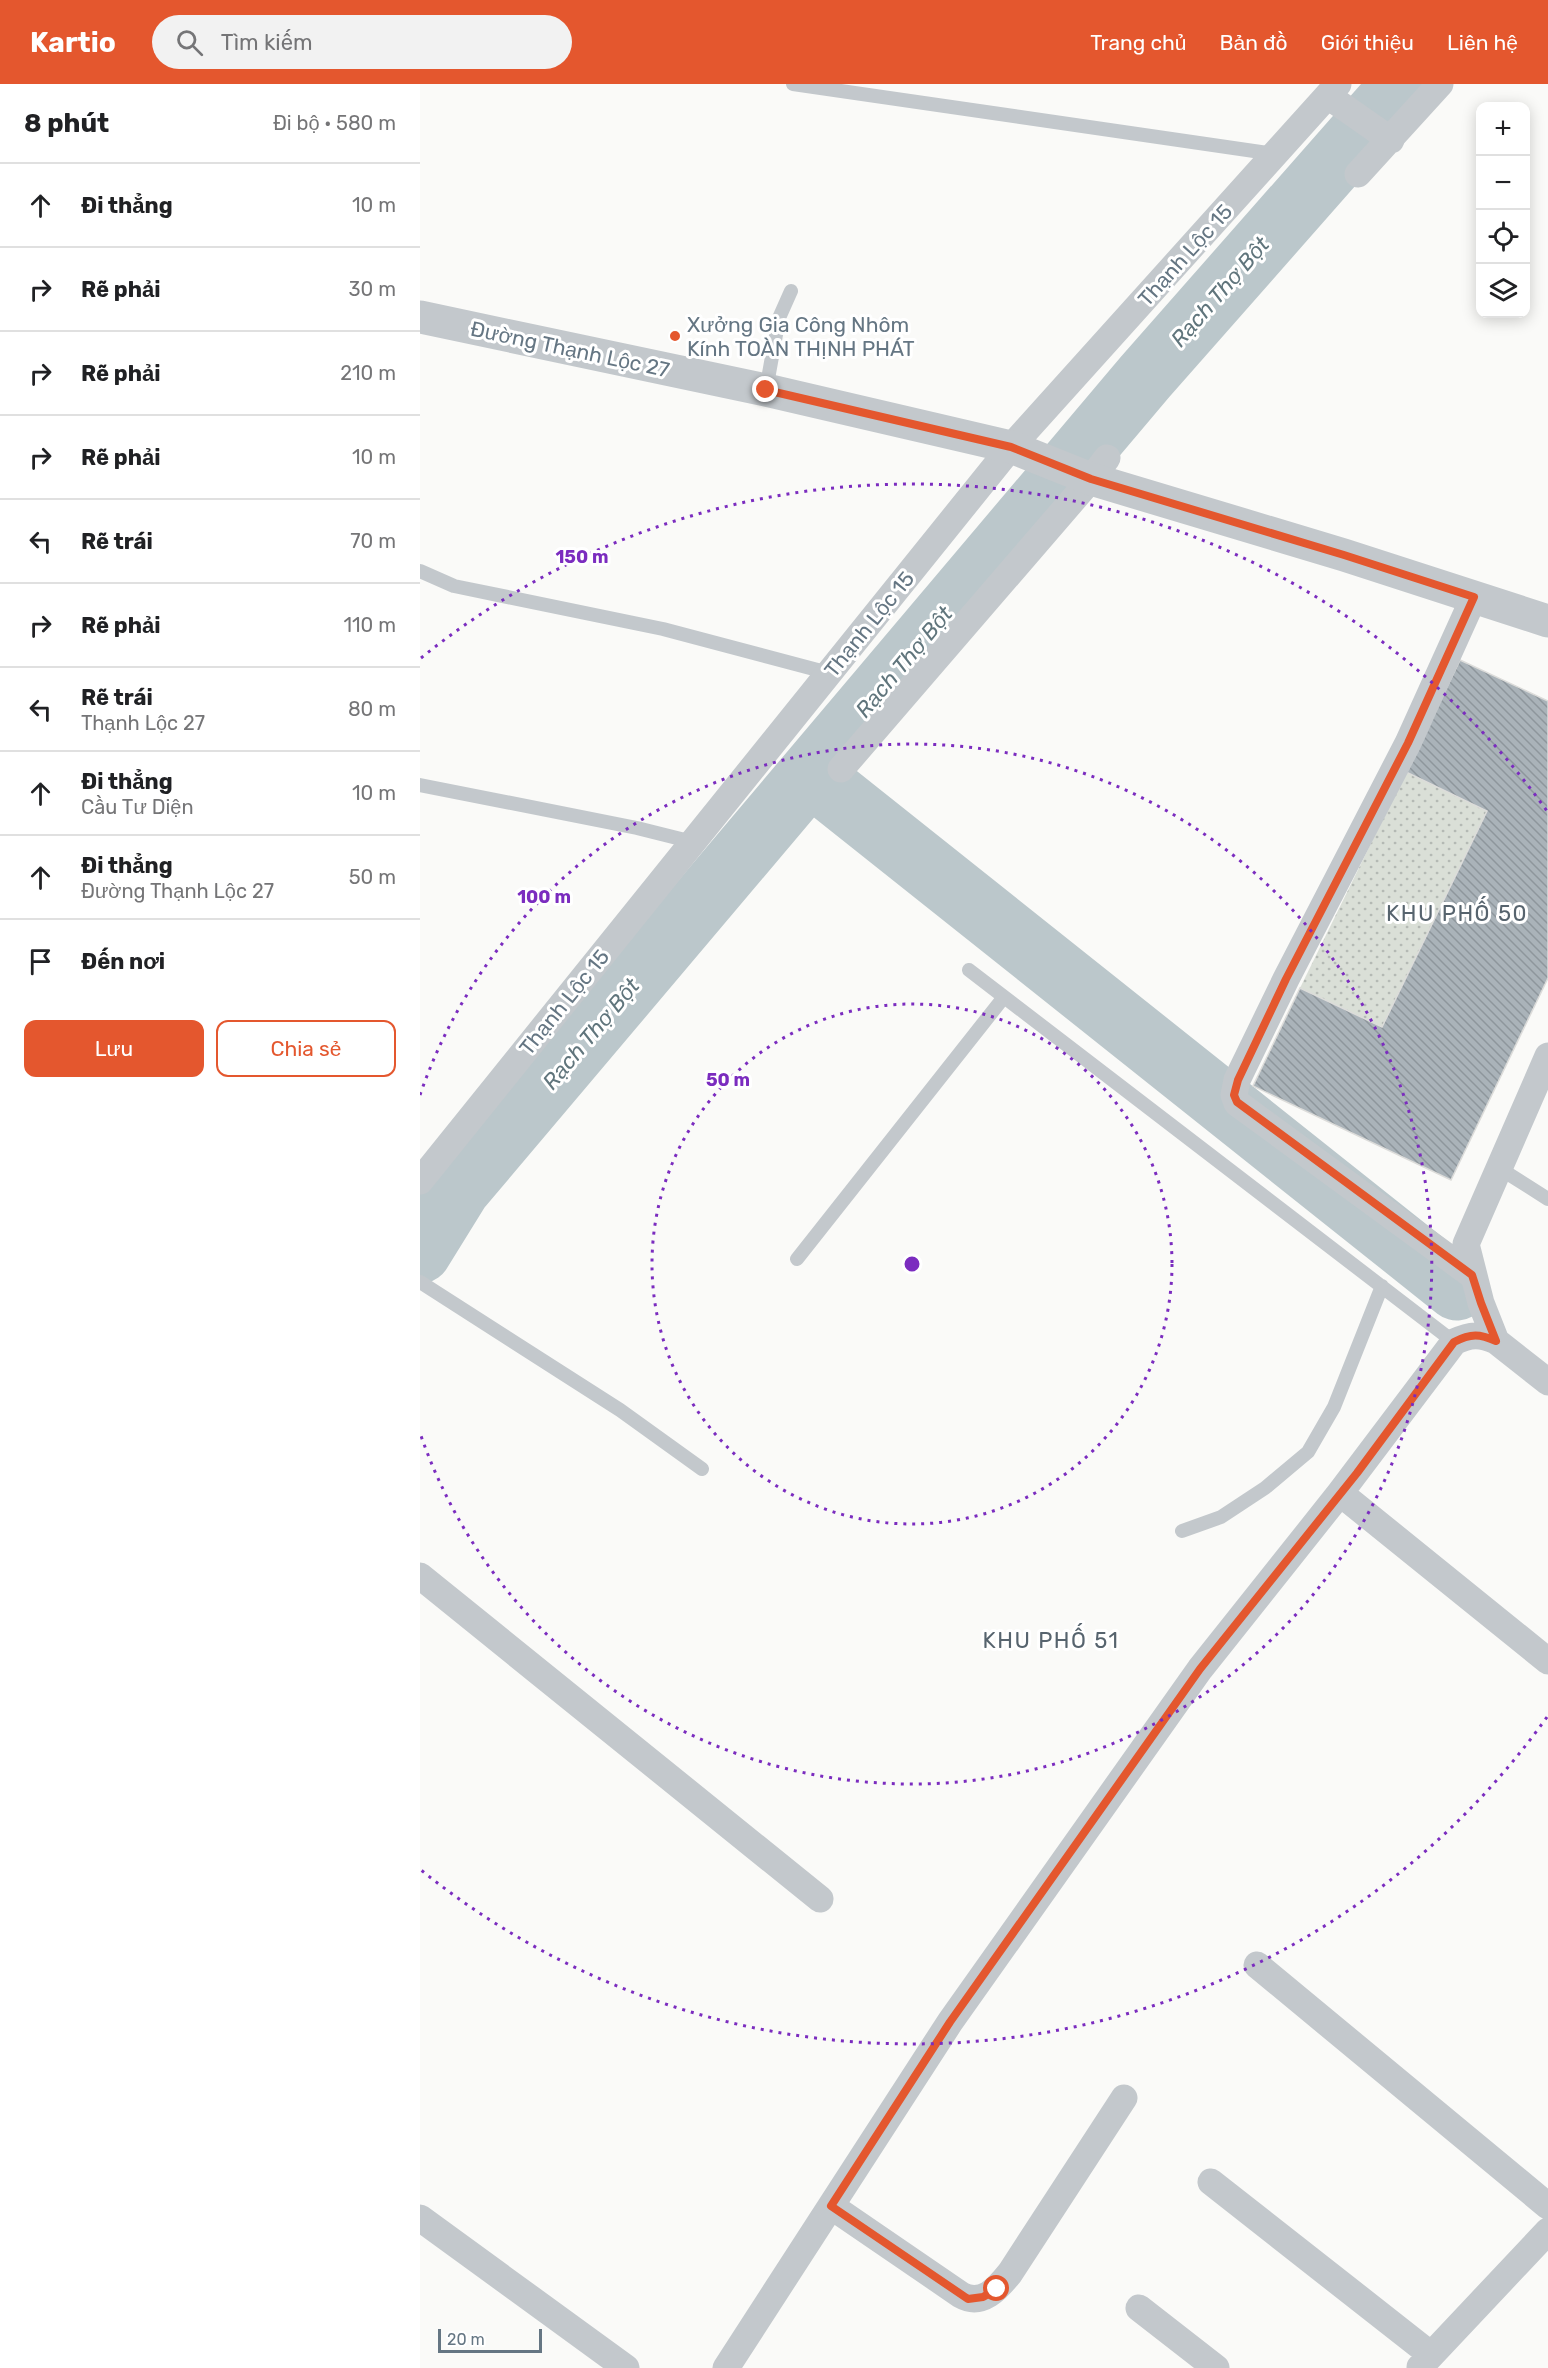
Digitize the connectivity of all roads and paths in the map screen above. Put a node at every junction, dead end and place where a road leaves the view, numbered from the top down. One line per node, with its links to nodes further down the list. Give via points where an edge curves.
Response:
1 (793, 84): 5 (lane)
2 (1440, 84): 4 (street)
3 (1333, 90): 4 (street); 5 (street, Thạnh Lộc 15)
4 (1391, 140): 6 (street)
5 (1276, 154): 10 (street, Thạnh Lộc 15)
6 (1358, 174)
7 (791, 291): 9 (lane, via 779,318)
8 (420, 317): 9 (street, Đường Thạnh Lộc 27)
9 (766, 390): 10 (street, Đường Thạnh Lộc 27)
10 (1023, 451): 11 (street, Đường Thạnh Lộc 27); 15 (street, Thạnh Lộc 15)
11 (1092, 470): 13 (street, Đường Thạnh Lộc 27); 16 (street)
12 (420, 571): 15 (lane, via 454,586 663,629)
13 (1474, 597): 14 (street, Đường Thạnh Lộc 27); 26 (street, via 1408,743 1242,1070 1234,1095 1237,1102)
14 (1548, 621)
15 (829, 673): 18 (street, Thạnh Lộc 15)
16 (841, 769)
17 (420, 785): 18 (lane)
18 (693, 842): 23 (street, Thạnh Lộc 15)
19 (969, 970): 20 (lane)
20 (1004, 997): 25 (lane); 28 (lane)
21 (1548, 1056): 22 (street)
22 (1499, 1168): 24 (lane); 26 (street, via 1466,1244)
23 (420, 1181)
24 (1548, 1198)
25 (797, 1259)
26 (1472, 1275): 29 (street)
27 (420, 1282): 32 (lane, via 620,1410)
28 (1382, 1286): 30 (lane); 34 (lane, via 1334,1407 1308,1452 1265,1488 1221,1517)
29 (1496, 1341): 30 (street, via 1479,1334); 31 (street)
30 (1454, 1342): 33 (street)
31 (1548, 1382)
32 (702, 1469)
33 (1340, 1493): 36 (street); 41 (street, via 1193,1679 950,2022)
34 (1182, 1531)
35 (420, 1575): 37 (street)
36 (1548, 1661)
37 (820, 1899)
38 (1257, 1965): 42 (street)
39 (1124, 2098): 41 (street, via 1010,2272 997,2289 983,2297 968,2299 961,2295)
40 (1211, 2182): 46 (street)
41 (831, 2206): 48 (street)
42 (1548, 2206)
43 (420, 2218): 47 (street)
44 (1548, 2231): 46 (street)
45 (1139, 2308): 49 (street)
46 (1425, 2361)
47 (626, 2368)
48 (726, 2368)
49 (1216, 2368)

